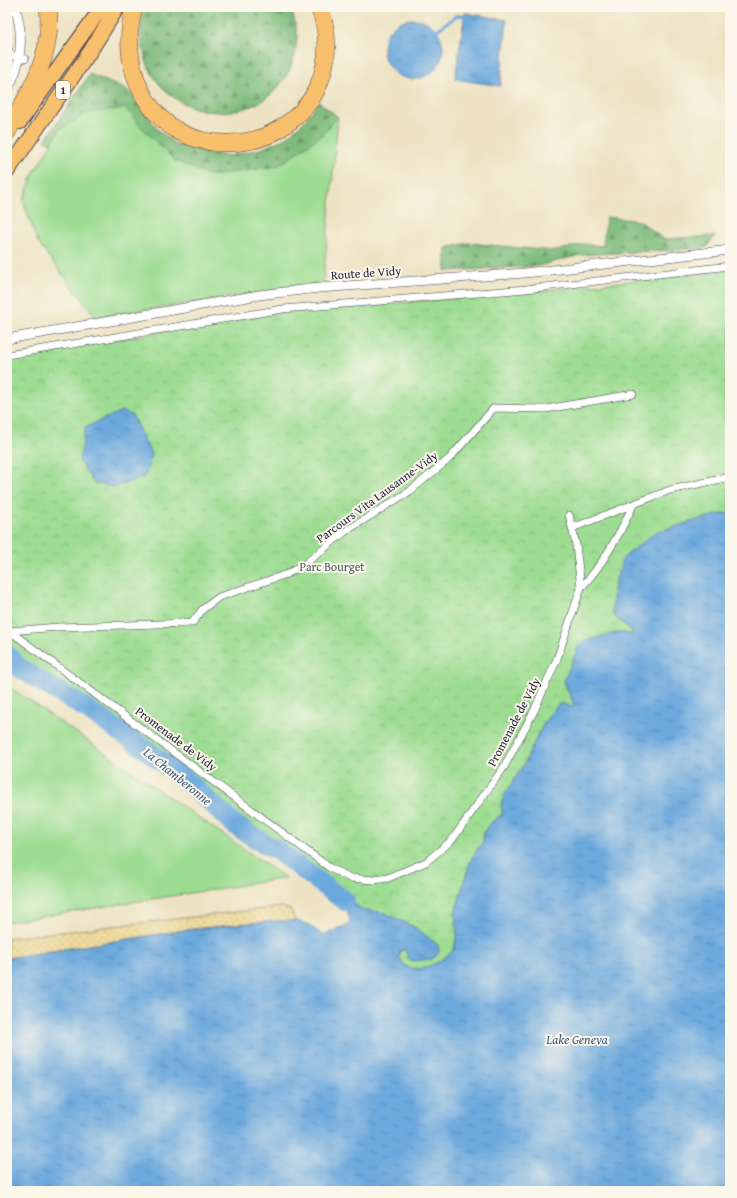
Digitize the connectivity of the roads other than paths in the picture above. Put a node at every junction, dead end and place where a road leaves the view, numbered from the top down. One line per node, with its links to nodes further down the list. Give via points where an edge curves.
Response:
1 (14, 7): 8 (street, via 22,36)
2 (48, 7): 10 (highway, via 48,34 44,58 33,85)
3 (102, 7): 11 (main road, 1)
4 (118, 7): 12 (main road, 1)
5 (134, 7): 6 (highway, via 129,31 130,56 135,79 145,99 163,120 179,132 224,144 250,141 273,133 293,119 309,102 321,77 326,57 325,26)
6 (319, 7)
7 (7, 45): 8 (street, via 10,55)
8 (22, 58): 9 (street)
9 (7, 90)
10 (7, 132)
11 (7, 140)
12 (7, 172)
13 (730, 250): 15 (street, Route de Vidy, via 525,273 319,288 259,295)
14 (730, 266): 16 (street, via 526,289 283,309)
15 (7, 339)
16 (7, 355)
17 (633, 394): 23 (street, Parcours Vita Lausanne-Vidy, via 546,409 494,408 449,459 410,491 346,531 306,563 287,574 219,597 192,622)
18 (730, 477): 19 (street, via 670,490)
19 (633, 505): 21 (street); 22 (street, Promenade de Vidy, via 617,540)
20 (568, 515): 21 (street, Promenade de Vidy)
21 (572, 528): 22 (street, Promenade de Vidy)
22 (581, 588): 23 (street, Promenade de Vidy, via 557,659 534,711 504,767 452,840 426,862 388,878 374,880 350,878 330,868)
23 (9, 630)

